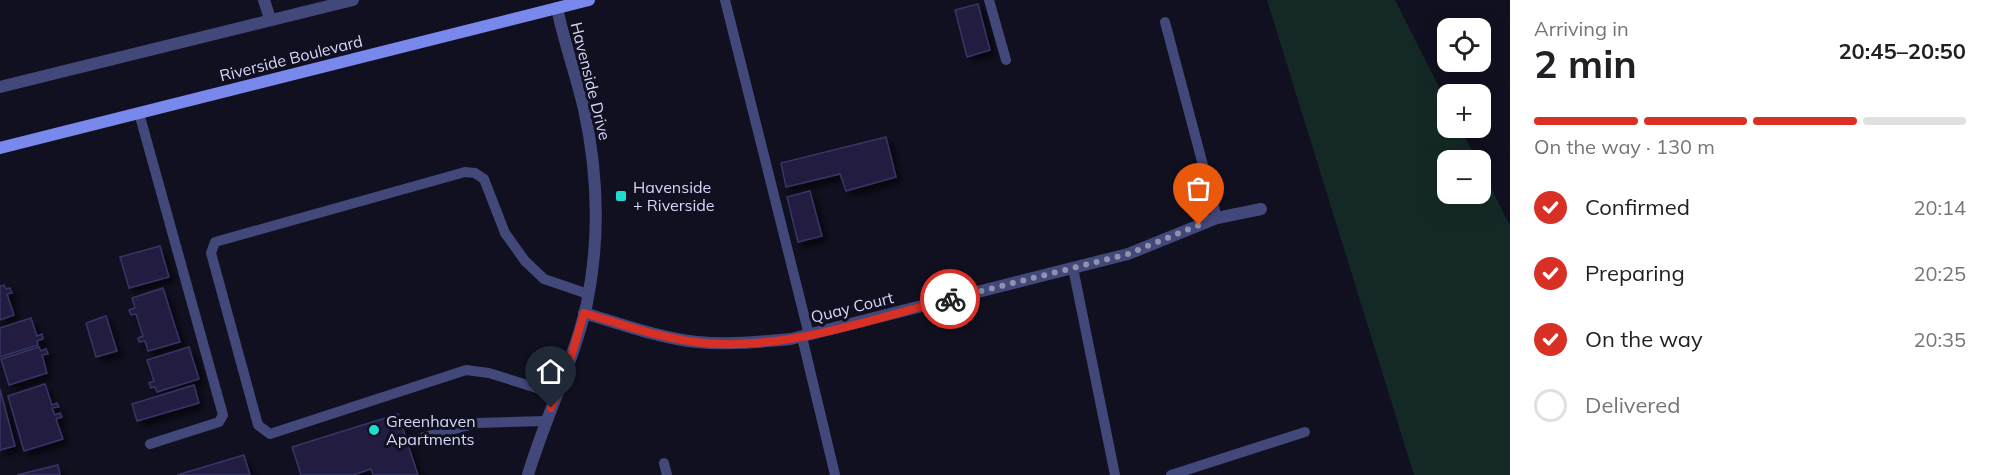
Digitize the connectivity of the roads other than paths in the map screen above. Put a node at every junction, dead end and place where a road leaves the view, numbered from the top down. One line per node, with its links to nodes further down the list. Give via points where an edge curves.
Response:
1 (264, 0): 7 (street)
2 (353, 0): 7 (street)
3 (589, 0): 6 (main road, Riverside Boulevard)
4 (725, 0): 18 (lane)
5 (989, 0): 9 (lane)
6 (556, 4): 11 (main road, Riverside Boulevard); 16 (street, Havenside Drive, via 593,160 595,239)
7 (270, 19): 10 (street)
8 (1165, 22): 14 (lane)
9 (1006, 60)
10 (0, 87)
11 (139, 113): 12 (main road, Riverside Boulevard); 23 (lane, via 223,415 219,422)
12 (0, 148)
13 (1261, 209): 14 (street, Quay Court)
14 (1217, 218): 15 (street, Quay Court, via 1128,254)
15 (1073, 268): 18 (street, Quay Court); 28 (lane)
16 (588, 294): 17 (street, Havenside Drive); 19 (lane, via 544,279 525,261 505,233 484,179 475,172 215,242 211,253 258,425 270,434 466,370 489,373)
17 (584, 313): 18 (street, Quay Court, via 656,335 697,342 744,344); 19 (street, Havenside Drive)
18 (806, 335): 27 (lane)
19 (556, 394): 20 (street, Havenside Drive)
20 (545, 421): 22 (lane, via 478,423); 25 (street, Havenside Drive)
21 (1305, 432): 29 (lane)
22 (424, 437)
23 (150, 444)
24 (664, 463): 26 (lane)
25 (528, 475)
26 (667, 475)
27 (835, 475)
28 (1114, 475)
29 (1172, 475)

